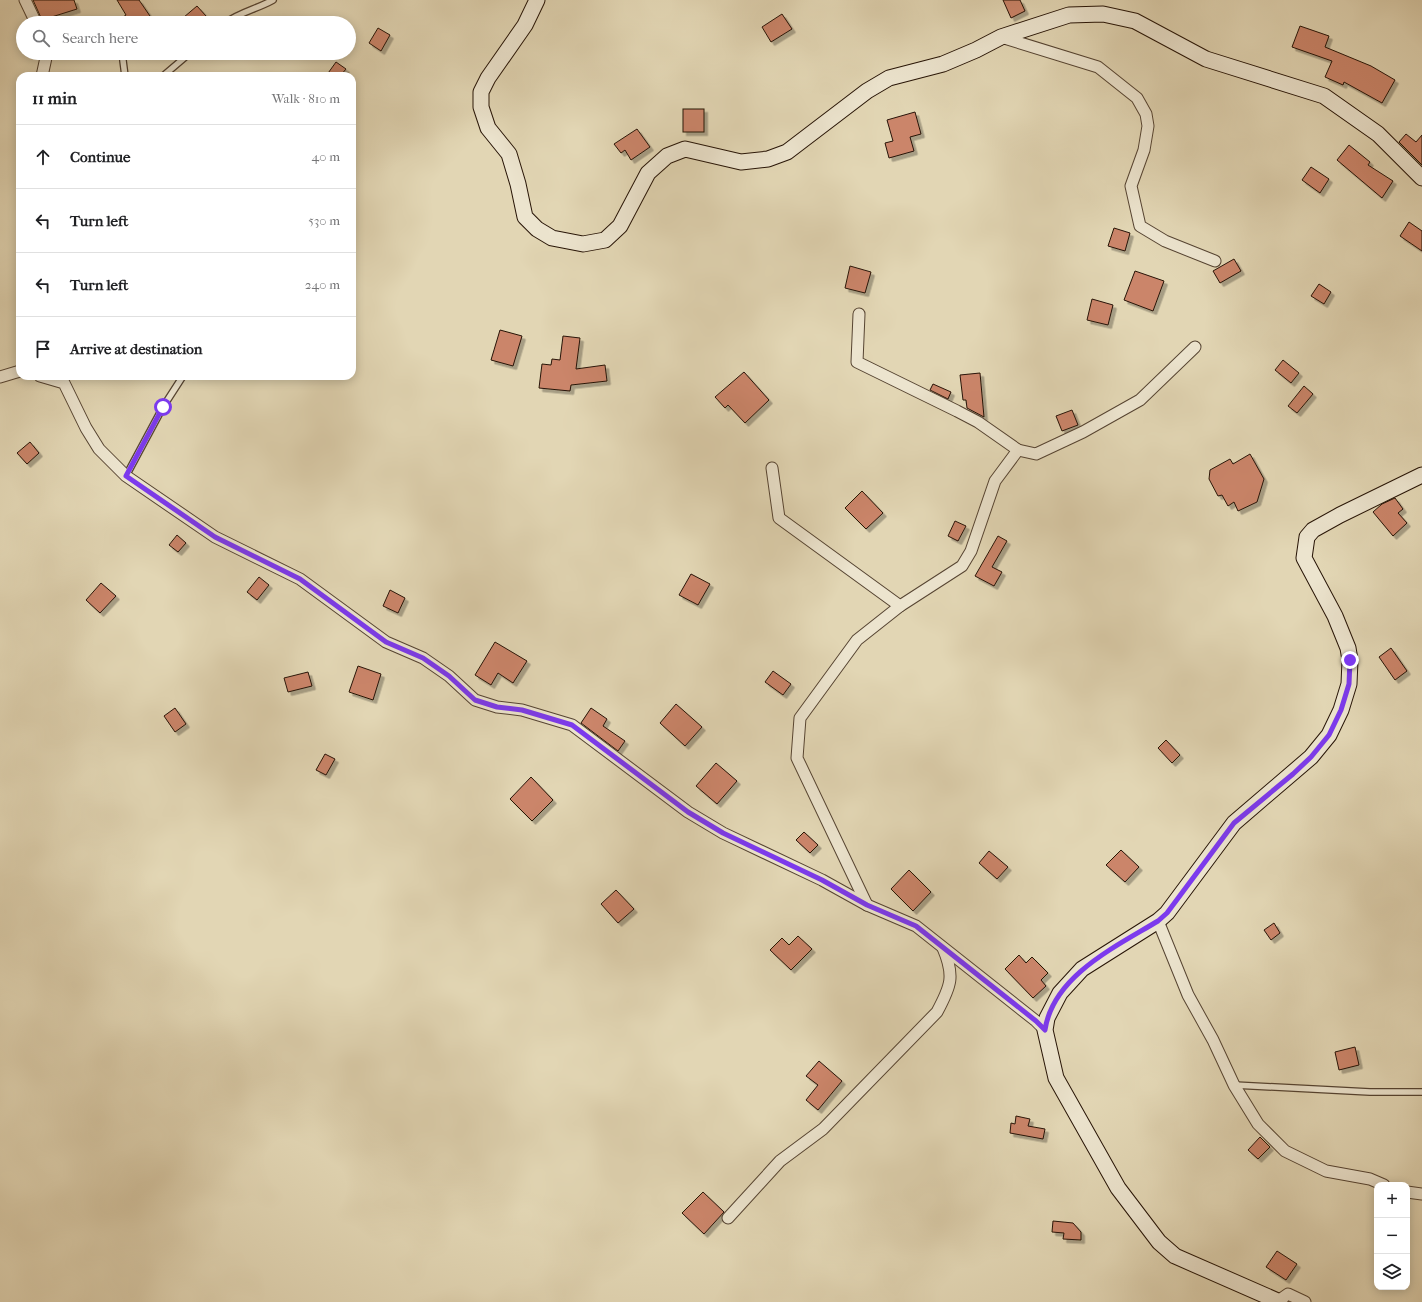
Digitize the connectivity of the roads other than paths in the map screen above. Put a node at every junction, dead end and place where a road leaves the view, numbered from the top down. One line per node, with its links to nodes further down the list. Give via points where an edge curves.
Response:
1 (25, 0): 4 (street)
2 (273, 0): 5 (lane)
3 (537, 0): 6 (street, via 525,25 481,92 481,107 488,128 509,154 525,217 537,229 552,238 583,244 605,240 620,226 648,173 667,156 685,149 741,162 768,159 787,152 861,95 889,78 943,64)
4 (33, 16)
5 (235, 16)
6 (1001, 37): 13 (street, via 1069,15 1103,14 1135,21 1206,58 1324,96 1378,134); 14 (street, via 1098,67 1137,98 1146,114 1148,126 1144,150 1131,186 1140,226 1165,241)
7 (45, 60): 10 (street)
8 (123, 60): 11 (lane)
9 (182, 60): 12 (lane)
10 (43, 72)
11 (124, 72)
12 (169, 72)
13 (1422, 178)
14 (1215, 261)
15 (859, 314): 21 (street, via 857,362 978,422)
16 (1195, 347): 21 (street, via 1140,400 1083,432 1036,454)
17 (16, 372): 18 (street)
18 (0, 377)
19 (67, 380): 24 (street, via 86,428 99,449)
20 (180, 380): 24 (lane)
21 (1018, 450): 25 (street, via 995,481 971,551 962,566)
22 (772, 468): 25 (street, via 779,518)
23 (1422, 475): 27 (street, via 1340,515 1313,530 1306,537 1304,558 1335,616 1348,648 1349,684 1341,710 1329,735 1311,757 1234,823 1190,885)
24 (126, 476): 26 (street, via 215,537 300,579 386,642 423,658 449,676 475,700 497,707 522,710 572,725 688,812 723,833 822,880)
25 (900, 606): 26 (street, via 857,640 800,718 797,758)
26 (867, 905): 28 (street, via 916,926)
27 (1158, 921): 29 (street, via 1082,969 1070,980 1047,1018); 30 (street, via 1188,995)
28 (943, 948): 29 (street); 35 (street, via 951,974 949,989 938,1012 823,1129 780,1161)
29 (1045, 1030): 36 (street, via 1056,1078 1118,1188 1159,1242 1175,1256)
30 (1234, 1085): 31 (lane); 32 (street, via 1258,1124 1286,1151 1326,1171)
31 (1422, 1092)
32 (1377, 1182)
33 (1410, 1192): 34 (street)
34 (1422, 1194)
35 (728, 1218)
36 (1280, 1301): 37 (street, via 1288,1294)
37 (1305, 1302)

